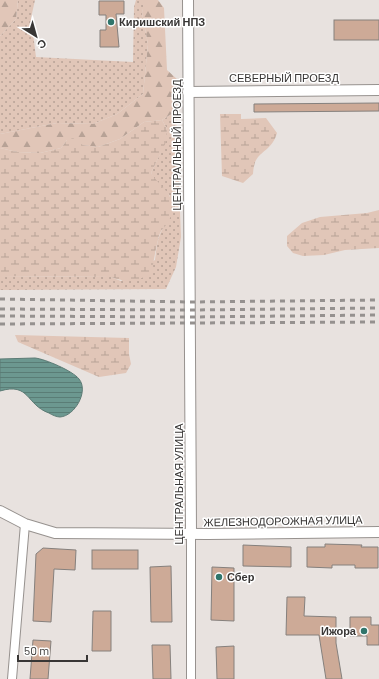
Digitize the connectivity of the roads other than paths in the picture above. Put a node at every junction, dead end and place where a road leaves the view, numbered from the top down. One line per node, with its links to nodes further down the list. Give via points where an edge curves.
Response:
1 (188, 0): 3 (street, ЦЕНТРАЛЬНЫЙ ПРОЕЗД)
2 (379, 90): 3 (street, СЕВЕРНЫЙ ПРОЕЗД)
3 (188, 92): 4 (street, ЦЕНТРАЛЬНЫЙ ПРОЕЗД)
4 (190, 290): 8 (street, ЦЕНТРАЛЬНАЯ УЛИЦА)
5 (0, 510): 6 (street, ЖЕЛЕЗНОДОРОЖНАЯ УЛИЦА)
6 (25, 524): 8 (street, ЖЕЛЕЗНОДОРОЖНАЯ УЛИЦА, via 55,533); 9 (street)
7 (379, 532): 8 (street, ЖЕЛЕЗНОДОРОЖНАЯ УЛИЦА)
8 (191, 534): 10 (street, ЦЕНТРАЛЬНАЯ УЛИЦА)
9 (12, 679)
10 (191, 679)

